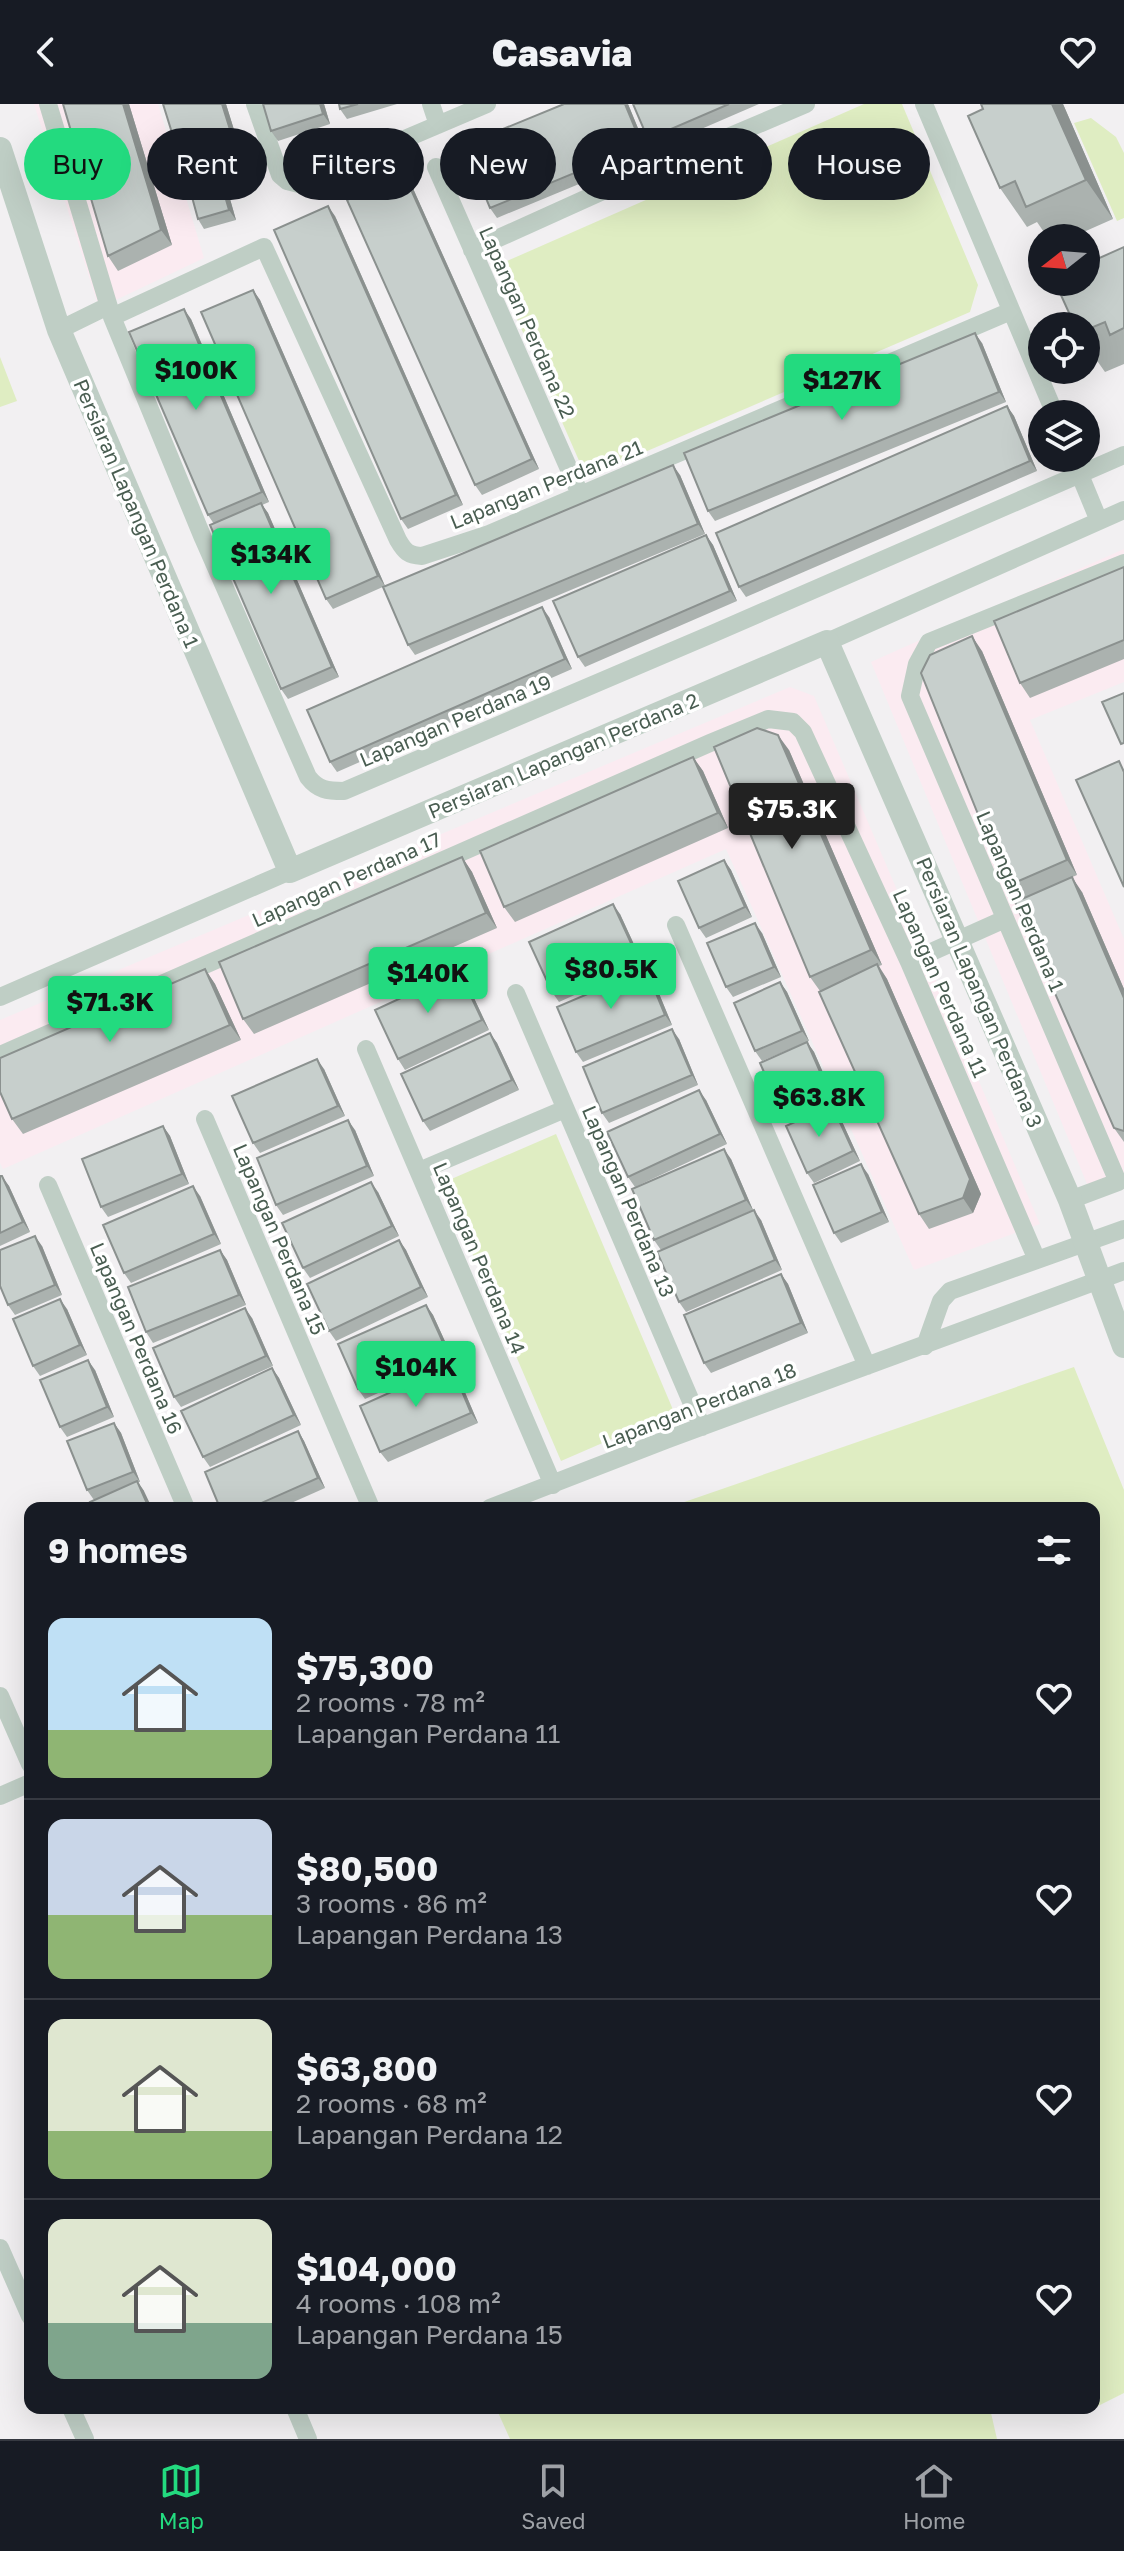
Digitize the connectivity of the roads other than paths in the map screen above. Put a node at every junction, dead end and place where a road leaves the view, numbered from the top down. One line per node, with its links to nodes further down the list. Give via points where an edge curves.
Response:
1 (48, 104): 11 (street, Lapangan Perdana 19)
2 (255, 104): 7 (street, via 280,175 299,184)
3 (431, 104): 7 (street)
4 (487, 104): 7 (street)
5 (806, 104): 10 (street)
6 (924, 104): 12 (street)
7 (438, 125)
8 (0, 149): 13 (street, Persiaran Lapangan Perdana 1)
9 (436, 167): 10 (street, Lapangan Perdana 22)
10 (472, 250): 19 (street, Lapangan Perdana 22)
11 (110, 311): 13 (street); 17 (street, Lapangan Perdana 19, via 308,777 328,791 344,791 698,640); 19 (street, Lapangan Perdana 21, via 264,247 404,552 422,556 489,534)
12 (1011, 311): 14 (street); 19 (street, Lapangan Perdana 21)
13 (59, 330): 25 (street, Persiaran Lapangan Perdana 1)
14 (1049, 400)
15 (1124, 455): 16 (street, Lapangan Perdana 19)
16 (1100, 460)
17 (1063, 472)
18 (1079, 472): 21 (street)
19 (580, 494)
20 (1124, 510): 21 (street, Persiaran Lapangan Perdana 2)
21 (1099, 521): 23 (street, Persiaran Lapangan Perdana 2)
22 (1124, 563): 26 (street, Lapangan Perdana 1, via 929,642 917,664 910,696)
23 (827, 642): 25 (street, Persiaran Lapangan Perdana 2); 28 (street, Persiaran Lapangan Perdana 3)
24 (710, 743): 29 (street, Lapangan Perdana 11, via 768,719 793,722 803,732); 33 (street, Lapangan Perdana 17)
25 (290, 871): 31 (street, Persiaran Lapangan Perdana 2)
26 (1005, 919): 28 (street); 38 (street, Lapangan Perdana 1)
27 (676, 925): 47 (street)
28 (958, 939): 29 (street); 39 (street, Persiaran Lapangan Perdana 3)
29 (909, 962): 42 (street, Lapangan Perdana 11)
30 (516, 993): 34 (street, Lapangan Perdana 13)
31 (0, 997)
32 (366, 1049): 36 (street, Lapangan Perdana 14)
33 (0, 1055)
34 (565, 1109): 36 (street); 48 (street, Lapangan Perdana 13)
35 (205, 1119): 51 (street, Lapangan Perdana 15)
36 (419, 1171): 49 (street, Lapangan Perdana 14)
37 (48, 1185): 50 (street, Lapangan Perdana 16)
38 (1121, 1190): 39 (street, Lapangan Perdana 1)
39 (1070, 1200): 41 (street, Persiaran Lapangan Perdana 3)
40 (1124, 1229): 41 (street)
41 (1086, 1242): 42 (street); 44 (street, Persiaran Lapangan Perdana 3)
42 (1037, 1260): 45 (street, via 950,1291 941,1301)
43 (1124, 1271): 44 (street, Lapangan Perdana 18)
44 (1099, 1280): 45 (street, Lapangan Perdana 18); 46 (street, Persiaran Lapangan Perdana 3)
45 (925, 1346): 47 (street, Lapangan Perdana 18)
46 (1124, 1346)
47 (867, 1366): 48 (street, Lapangan Perdana 18)
48 (702, 1427): 49 (street, Lapangan Perdana 18)
49 (553, 1485): 52 (street, Lapangan Perdana 18)
50 (183, 1502)
51 (368, 1502)
52 (506, 1502)
53 (0, 1696): 54 (street)
54 (24, 1750)
55 (24, 1786): 56 (street)
56 (0, 1796)
57 (0, 2248): 58 (street)
58 (24, 2302)
59 (74, 2414): 61 (street)
60 (298, 2414): 62 (street)
61 (85, 2439)
62 (308, 2439)

